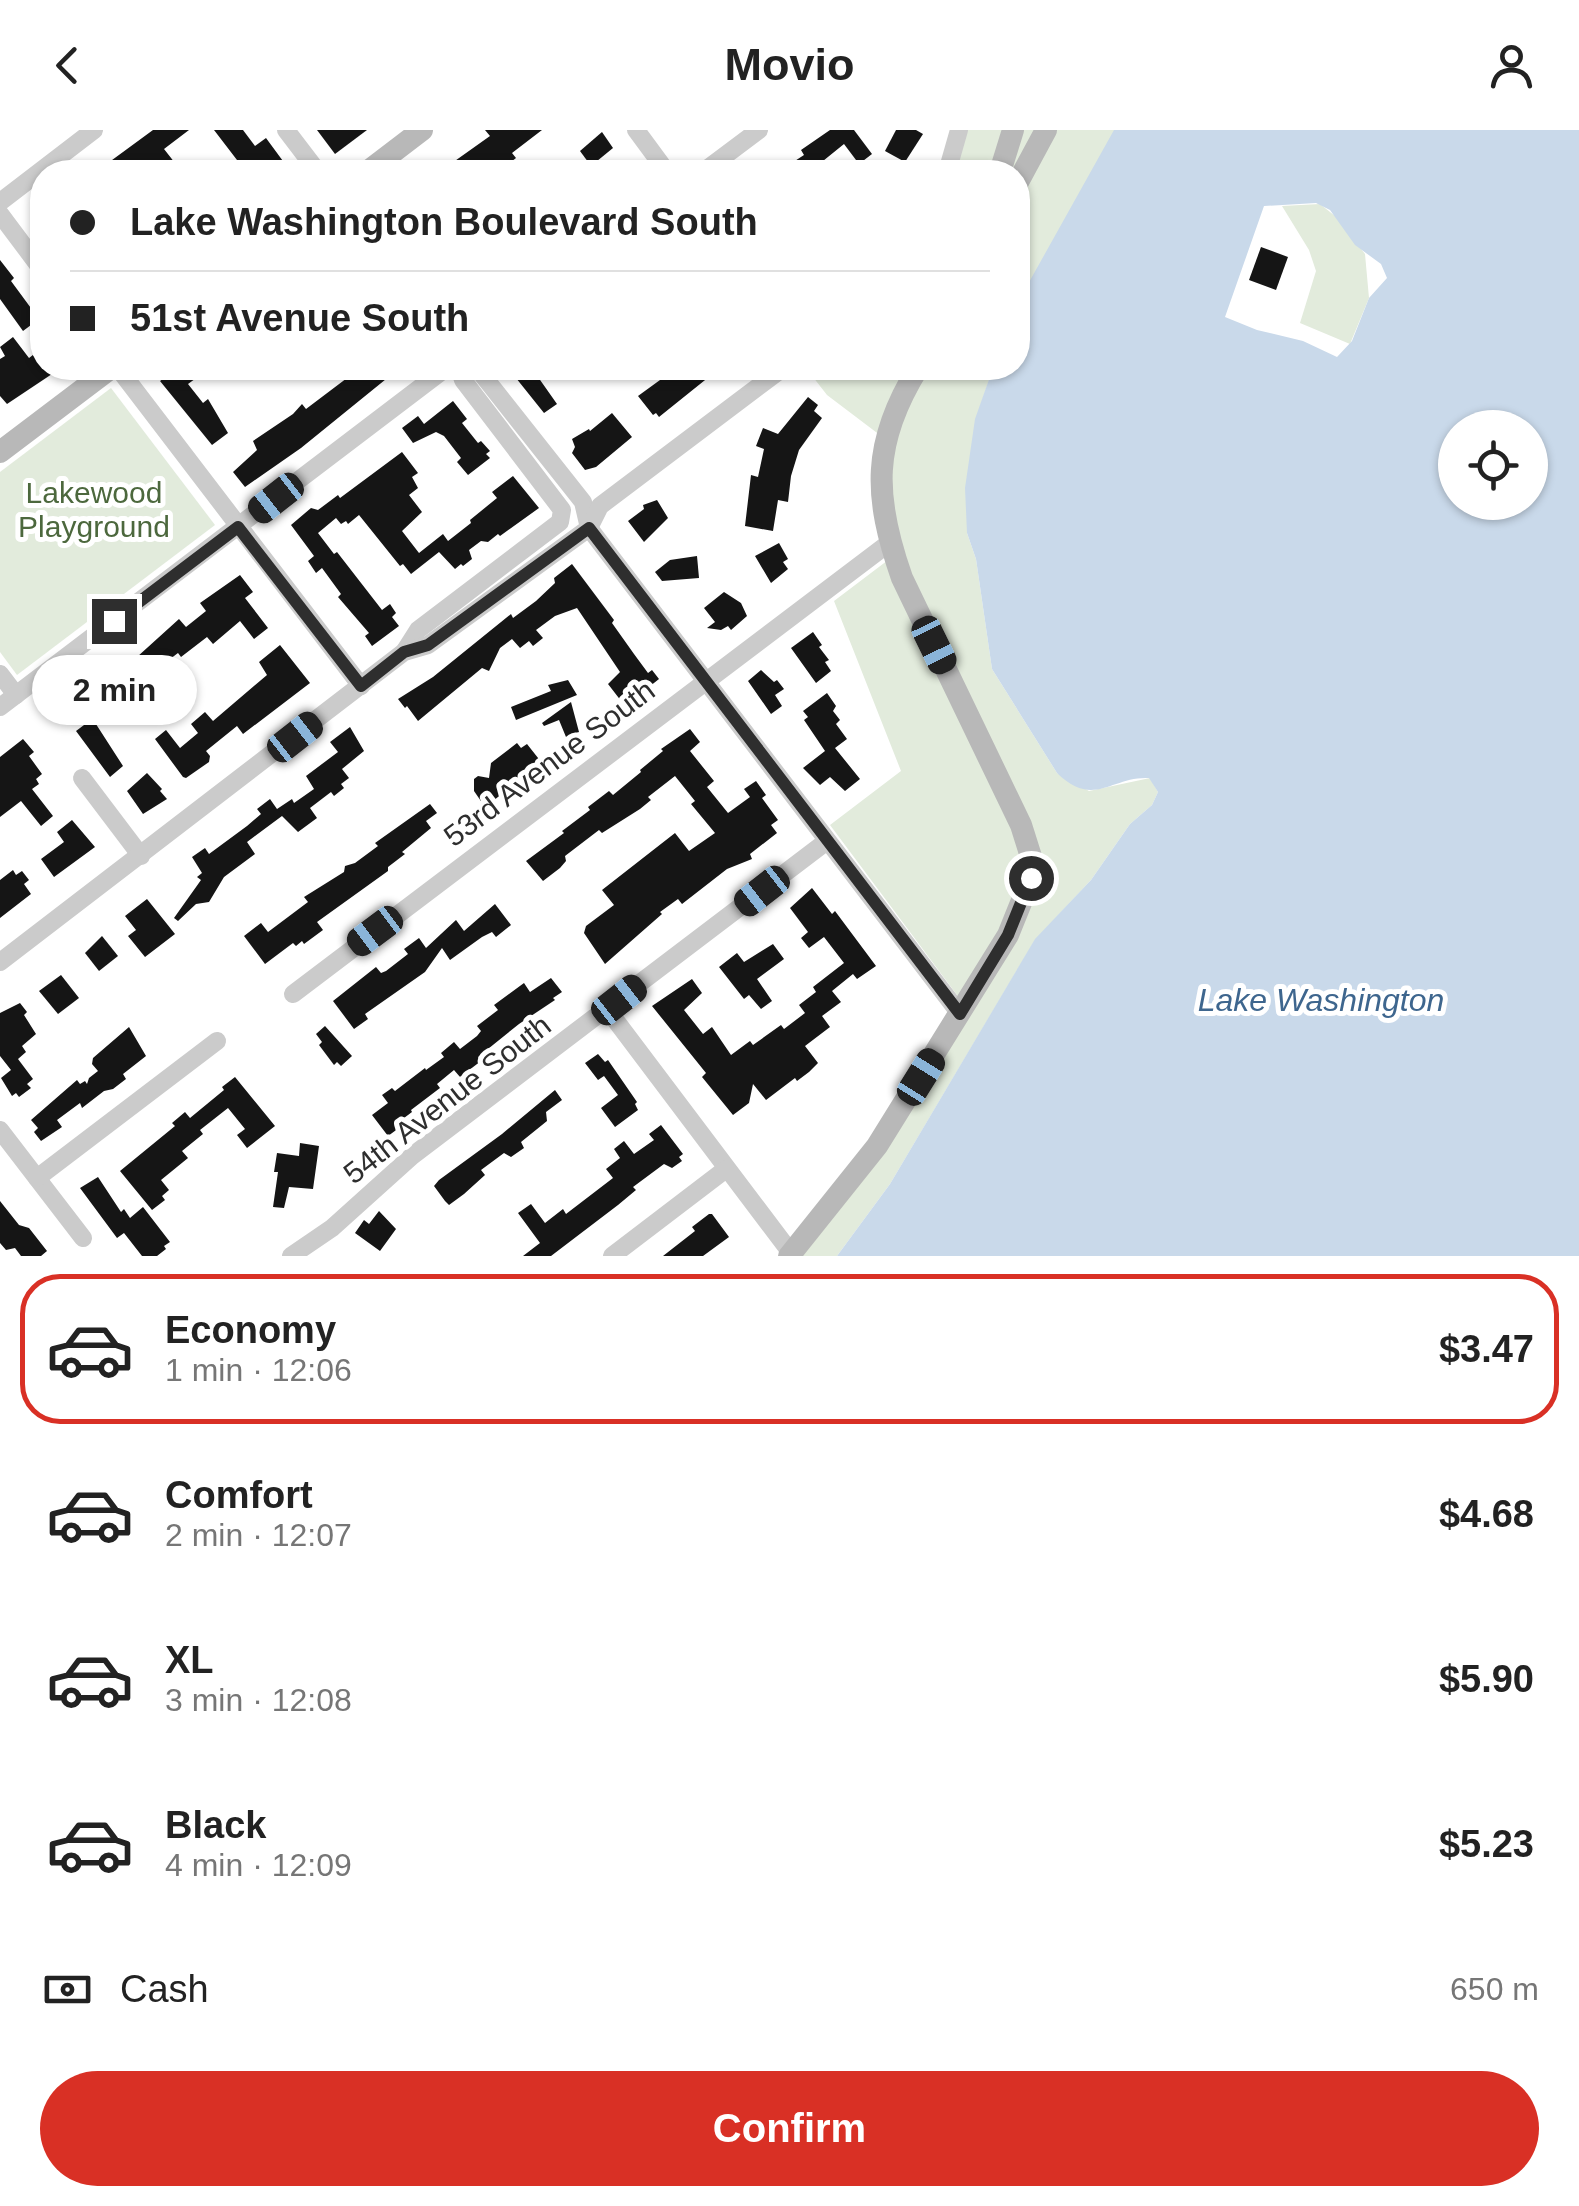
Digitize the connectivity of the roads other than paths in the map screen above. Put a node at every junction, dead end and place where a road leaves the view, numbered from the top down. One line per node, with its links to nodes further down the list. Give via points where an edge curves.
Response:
1 (94, 130): 9 (street)
2 (286, 130): 10 (street)
3 (422, 130): 11 (main road)
4 (636, 130): 12 (street)
5 (758, 130): 13 (street)
6 (959, 130): 14 (street)
7 (1013, 130): 15 (main road)
8 (1046, 130): 16 (main road)
9 (55, 160)
10 (309, 160)
11 (383, 160)
12 (659, 160)
13 (719, 160)
14 (950, 160)
15 (1004, 160)
16 (1030, 160)
17 (30, 179): 18 (street)
18 (0, 202)
19 (0, 214): 20 (street)
20 (30, 254)
21 (98, 380): 28 (main road)
22 (123, 380): 29 (street)
23 (430, 380): 29 (street)
24 (464, 380): 32 (street, via 562,510 560,522 418,630)
25 (486, 380): 30 (street, via 583,502)
26 (767, 380): 30 (street, via 600,506)
27 (912, 380): 31 (main road, via 889,423 883,454)
28 (0, 452)
29 (238, 527): 35 (street); 36 (street)
30 (589, 528): 32 (street, via 428,645); 34 (street)
31 (889, 543): 34 (street, 53rd Avenue South); 44 (main road, via 1021,824 1033,863 1008,935)
32 (404, 652): 35 (street)
33 (0, 674): 36 (street)
34 (705, 679): 39 (street); 42 (street, 53rd Avenue South)
35 (361, 686): 40 (street)
36 (16, 695): 37 (street)
37 (0, 707)
38 (82, 778): 40 (street)
39 (827, 841): 43 (street, 54th Avenue South); 44 (street)
40 (141, 856): 41 (street)
41 (0, 962)
42 (293, 994)
43 (607, 1009): 47 (street); 51 (street, 54th Avenue South)
44 (960, 1014): 50 (main road, via 877,1146)
45 (217, 1041): 48 (street)
46 (0, 1130): 48 (street)
47 (726, 1170): 50 (street); 52 (street)
48 (37, 1178): 49 (street)
49 (82, 1238)
50 (790, 1254)
51 (292, 1256)
52 (612, 1256)

